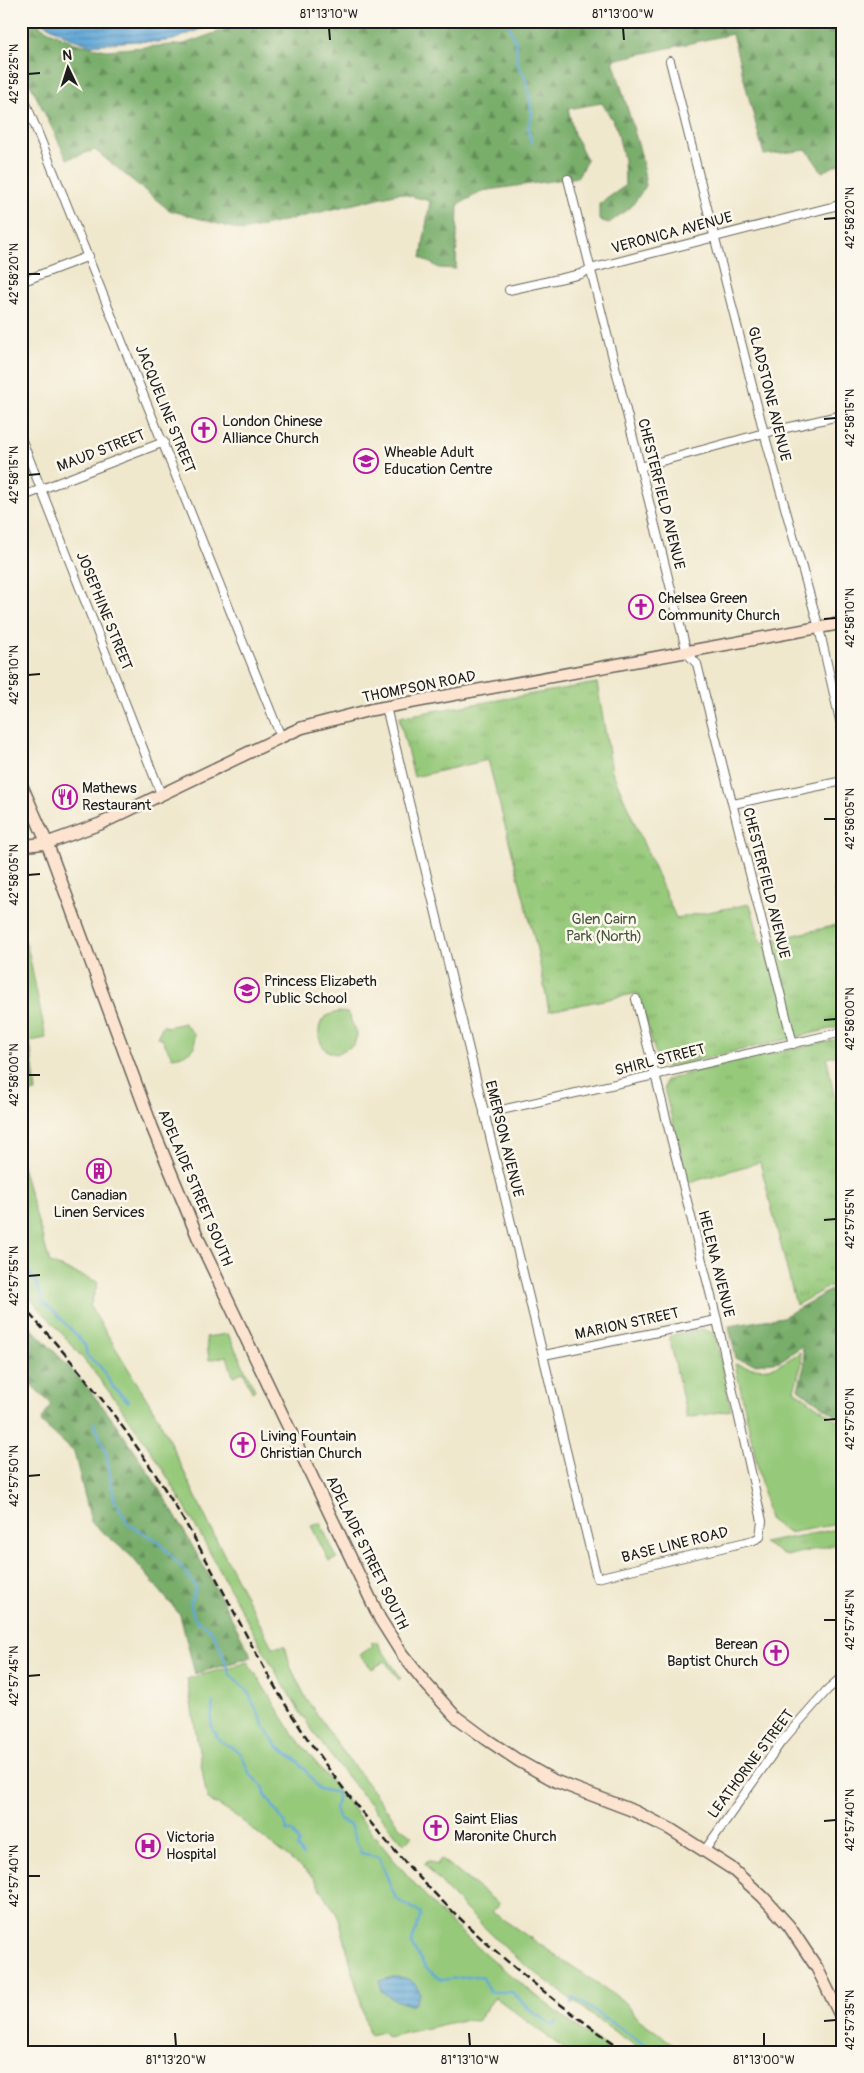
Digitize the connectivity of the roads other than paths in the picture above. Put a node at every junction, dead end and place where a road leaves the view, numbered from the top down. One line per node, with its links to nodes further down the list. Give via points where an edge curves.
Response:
1 (670, 60): 5 (street, GLADSTONE AVENUE)
2 (21, 91): 6 (street, JACQUELINE STREET)
3 (568, 179): 7 (street, CHESTERFIELD AVENUE)
4 (842, 206): 5 (street, VERONICA AVENUE)
5 (715, 236): 7 (street, VERONICA AVENUE); 11 (street, GLADSTONE AVENUE)
6 (88, 256): 8 (street); 13 (street, JACQUELINE STREET)
7 (590, 269): 9 (street, VERONICA AVENUE, via 581,274); 14 (street, CHESTERFIELD AVENUE)
8 (21, 282)
9 (509, 290)
10 (843, 415): 11 (street)
11 (764, 433): 14 (street); 18 (street, GLADSTONE AVENUE)
12 (21, 438): 15 (street, JOSEPHINE STREET)
13 (164, 442): 15 (street, MAUD STREET); 22 (street, JACQUELINE STREET)
14 (640, 467): 19 (street, CHESTERFIELD AVENUE)
15 (41, 489): 16 (street, MAUD STREET); 25 (street, JOSEPHINE STREET)
16 (21, 497)
17 (843, 624): 18 (main road, THOMPSON ROAD)
18 (819, 628): 19 (main road, THOMPSON ROAD); 21 (street, GLADSTONE AVENUE)
19 (687, 653): 20 (main road, THOMPSON ROAD); 26 (street, CHESTERFIELD AVENUE, via 697,664)
20 (386, 708): 22 (main road, THOMPSON ROAD, via 309,726); 33 (street, EMERSON AVENUE)
21 (843, 734)
22 (281, 737): 25 (main road, THOMPSON ROAD)
23 (843, 782): 26 (street)
24 (21, 784): 27 (main road, ADELAIDE STREET SOUTH)
25 (162, 794): 27 (main road, THOMPSON ROAD, via 100,824)
26 (733, 804): 31 (street, CHESTERFIELD AVENUE)
27 (47, 843): 28 (main road, THOMPSON ROAD); 39 (main road, ADELAIDE STREET SOUTH, via 152,1127 199,1240 380,1619 402,1654 455,1716 512,1756 555,1781 634,1811)
28 (21, 846)
29 (636, 999): 32 (street, HELENA AVENUE)
30 (843, 1032): 31 (street, SHIRL STREET)
31 (793, 1044): 32 (street, SHIRL STREET)
32 (654, 1076): 33 (street, SHIRL STREET); 34 (street, HELENA AVENUE)
33 (484, 1114): 35 (street, EMERSON AVENUE)
34 (717, 1320): 35 (street, MARION STREET); 36 (street, HELENA AVENUE, via 762,1521)
35 (544, 1355): 37 (street, EMERSON AVENUE)
36 (760, 1537): 37 (street, BASE LINE ROAD)
37 (597, 1578)
38 (843, 1676): 39 (street, LEATHORNE STREET, via 786,1736)
39 (705, 1850): 40 (main road, ADELAIDE STREET SOUTH, via 748,1882 789,1926 817,1967)
40 (843, 2021)

